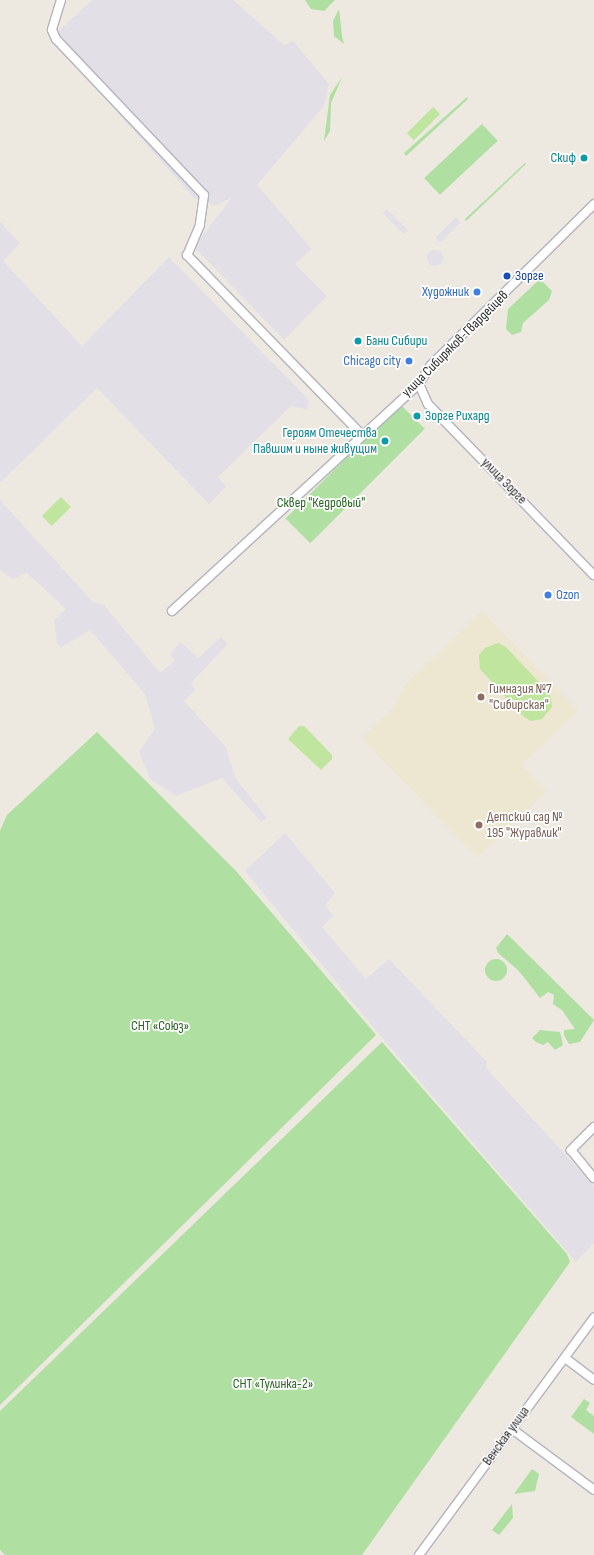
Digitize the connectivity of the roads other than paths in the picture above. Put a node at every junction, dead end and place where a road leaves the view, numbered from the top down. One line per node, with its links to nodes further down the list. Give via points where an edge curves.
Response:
1 (61, 0): 4 (street, via 52,30 56,39 204,195 200,225 187,256)
2 (594, 204): 3 (street, улица Сибиряков-Гвардейцев, via 431,365)
3 (419, 384): 4 (street, улица Сибиряков-Гвардейцев); 5 (street, улица Зорге, via 428,404)
4 (361, 434): 6 (street, улица Сибиряков-Гвардейцев)
5 (594, 575)
6 (172, 611)
7 (594, 1127): 8 (street, via 571,1150)
8 (594, 1178)
9 (594, 1318): 10 (street, Венская улица)
10 (564, 1358): 11 (street); 12 (street, Венская улица)
11 (594, 1380)
12 (512, 1429): 13 (street); 14 (street, Венская улица)
13 (594, 1490)
14 (419, 1555)

